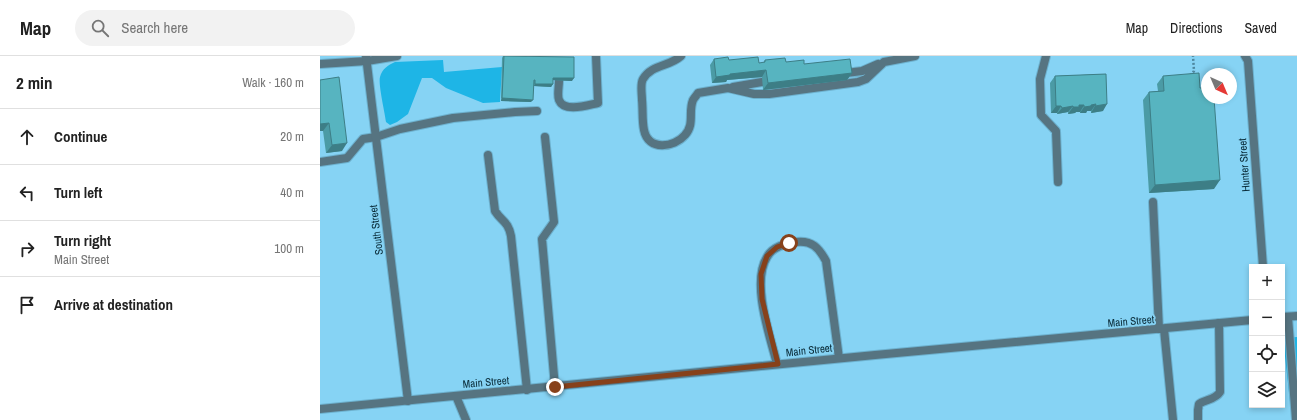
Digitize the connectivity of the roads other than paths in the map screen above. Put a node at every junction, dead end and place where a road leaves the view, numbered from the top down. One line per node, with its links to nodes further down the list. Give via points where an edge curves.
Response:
1 (397, 56): 7 (street)
2 (596, 56): 11 (street, via 598,103 566,107 559,99)
3 (681, 56): 13 (street, via 671,63 649,71 642,81 644,131 647,139 654,144 665,146 678,142 686,134 690,127 693,100 698,93)
4 (915, 56): 8 (street)
5 (1046, 56): 19 (street, via 1040,79 1041,116 1056,131)
6 (1248, 58): 21 (street, Hunter Street)
7 (366, 59): 9 (street); 15 (street, South Street)
8 (884, 62): 10 (street, via 862,71); 13 (street, via 866,79 858,82 769,94 754,94)
9 (320, 64)
10 (846, 73)
11 (559, 81)
12 (762, 82): 13 (street)
13 (728, 88)
14 (537, 111): 15 (street, via 453,118 400,129)
15 (376, 137): 18 (street, via 363,139 346,158); 32 (street, South Street)
16 (545, 137): 29 (street, via 554,222 542,239)
17 (488, 155): 30 (street, via 495,211 510,228)
18 (320, 162)
19 (1058, 182)
20 (1153, 202): 26 (street)
21 (1263, 264)
22 (1297, 316): 23 (street)
23 (1285, 317): 37 (street)
24 (1249, 320): 25 (street, Main Street)
25 (1219, 323): 26 (street, Main Street); 36 (street, via 1220,392 1217,397 1199,404)
26 (1162, 329): 27 (street, Main Street); 35 (street)
27 (839, 358): 28 (street, Main Street); 28 (street, via 826,261 820,249 805,241 777,247 767,256 761,274 762,299)
28 (778, 364): 29 (street, Main Street)
29 (555, 387): 30 (street, Main Street)
30 (527, 390): 31 (street, Main Street)
31 (456, 396): 32 (street, Main Street); 34 (street)
32 (408, 401): 33 (street, Main Street)
33 (320, 409)
34 (466, 420)
35 (1173, 420)
36 (1198, 420)
37 (1296, 420)

